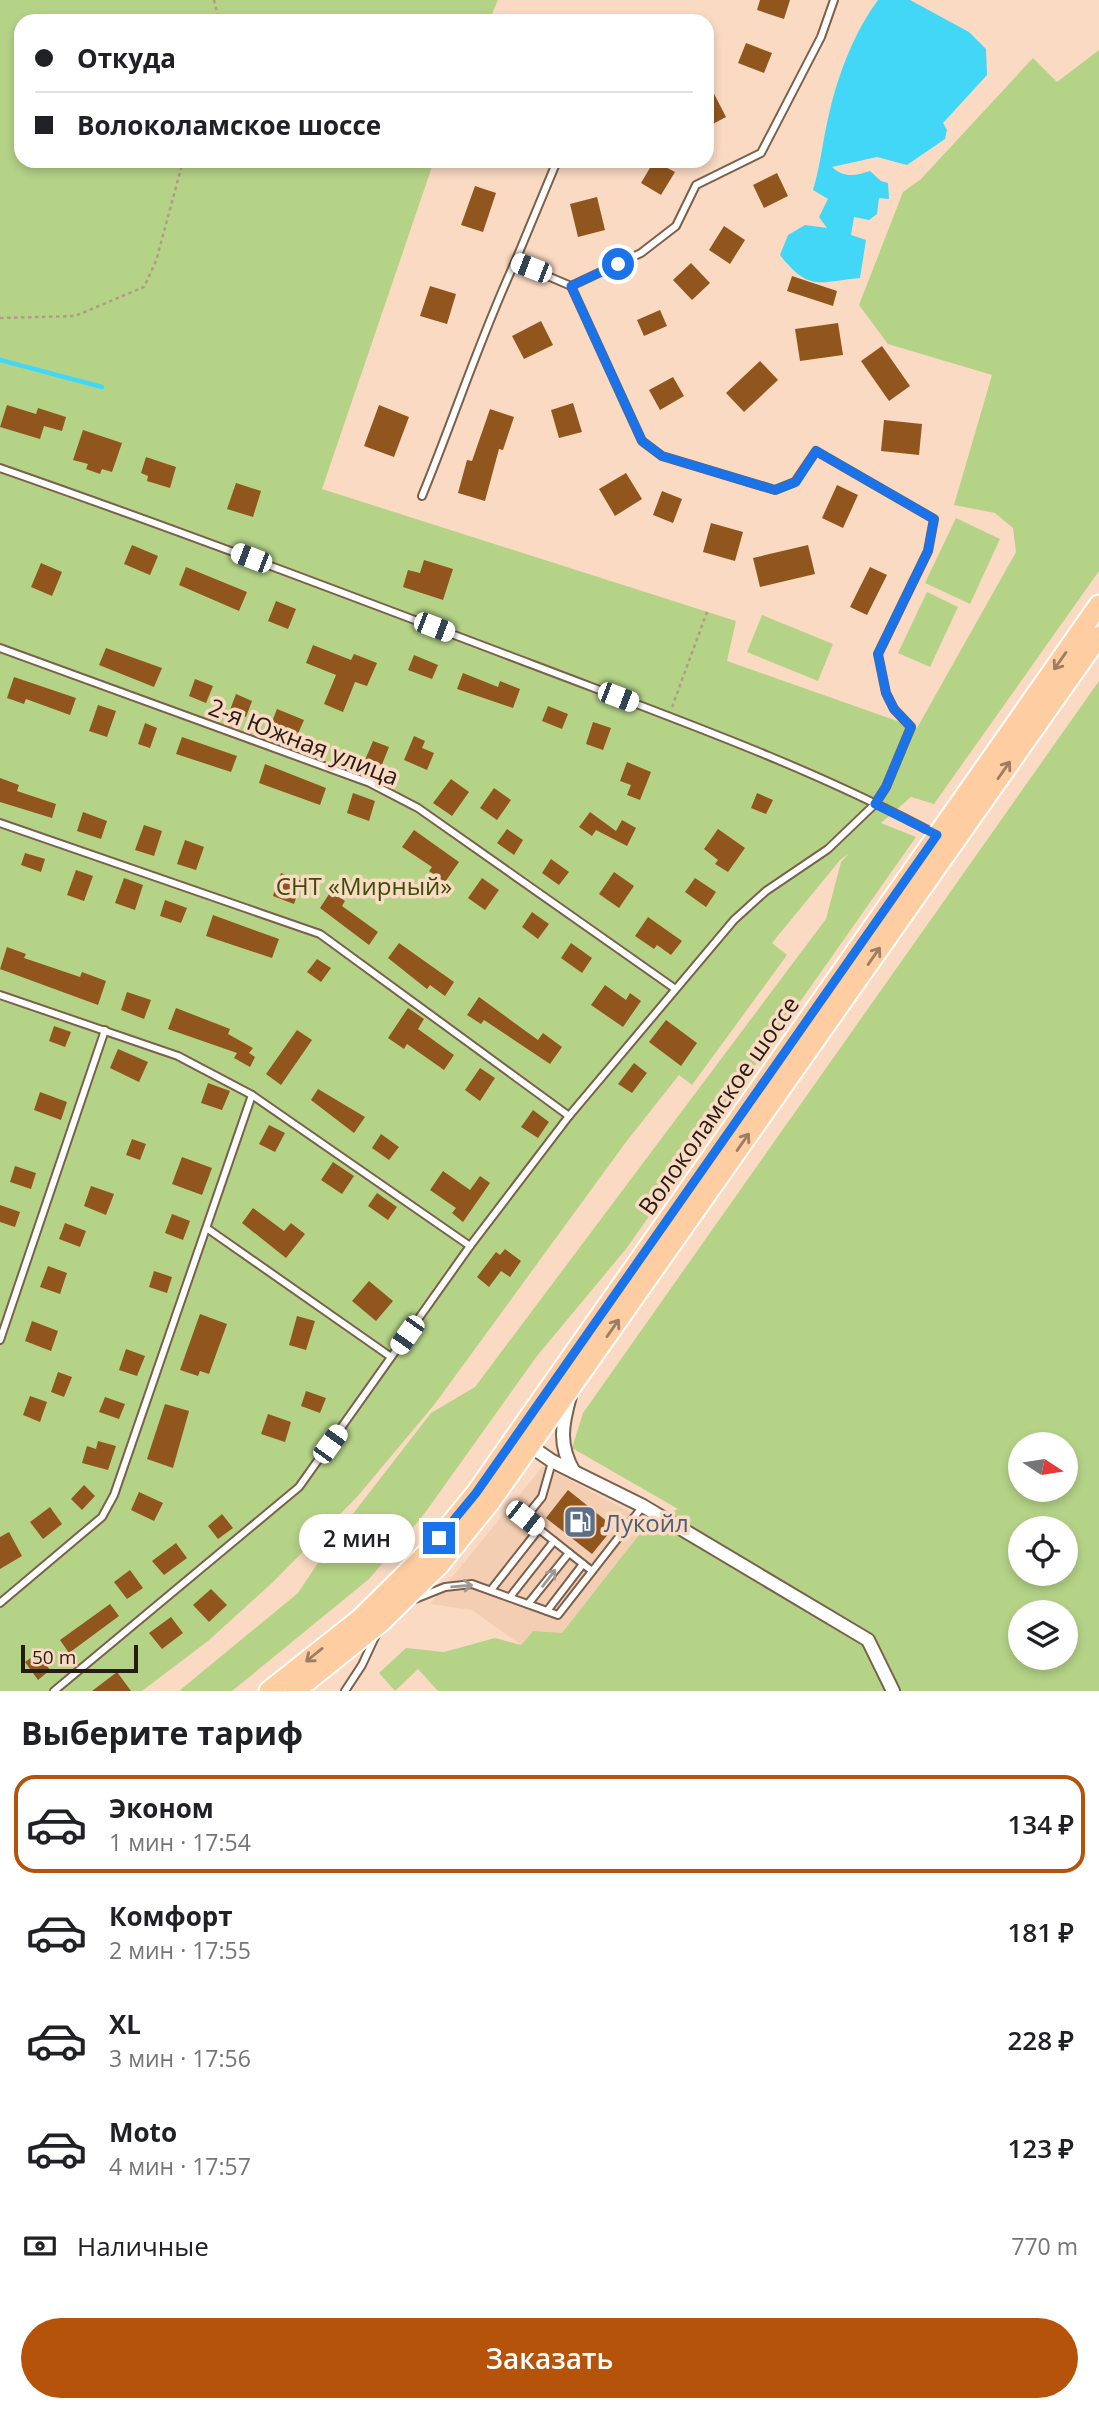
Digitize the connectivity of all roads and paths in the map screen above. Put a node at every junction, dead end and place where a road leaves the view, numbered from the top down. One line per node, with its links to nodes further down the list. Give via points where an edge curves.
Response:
1 (834, 0): 5 (lane, via 821,37 761,153 696,185 676,226 641,253)
2 (181, 168): 6 (path, via 156,261 144,287 75,316)
3 (554, 168): 4 (lane)
4 (515, 262): 5 (lane); 8 (lane)
5 (571, 286): 14 (lane, via 642,441 662,456 775,490 796,482 816,451 934,519 928,551 878,654 886,693 911,727)
6 (0, 318)
7 (0, 468): 13 (lane, via 173,528)
8 (422, 496)
9 (1099, 605): 16 (main road, Волоколамское шоссе, one-way to 16)
10 (707, 612): 13 (path)
11 (1099, 636): 16 (main road, Волоколамское шоссе, one-way to 11)
12 (0, 648): 17 (lane, 2-я Южная улица, via 370,783 418,808)
13 (670, 717): 14 (lane)
14 (875, 804): 16 (lane); 17 (lane, via 828,849 766,891 734,920)
15 (0, 823): 21 (lane, via 320,934)
16 (944, 840): 26 (main road, Волоколамское шоссе, one-way to 16); 27 (main road, Волоколамское шоссе)
17 (674, 988): 21 (lane)
18 (0, 995): 19 (lane)
19 (105, 1030): 20 (lane, via 178,1056); 24 (lane)
20 (252, 1095): 22 (lane); 23 (lane)
21 (569, 1116): 23 (lane)
22 (208, 1229): 25 (lane); 38 (lane, via 114,1495 102,1517)
23 (470, 1246): 25 (lane)
24 (0, 1340)
25 (391, 1357): 43 (lane, via 299,1487)
26 (574, 1384): 27 (main road, Волоколамское шоссе); 29 (street, via 561,1439)
27 (523, 1441): 28 (street); 40 (main road, Волоколамское шоссе, via 439,1565); 42 (main road, Волоколамское шоссе)
28 (552, 1461): 29 (street); 31 (lane, via 542,1497 525,1518)
29 (574, 1472): 30 (street)
30 (643, 1506): 35 (lane); 47 (street, via 868,1640)
31 (539, 1529): 32 (lane); 36 (lane)
32 (554, 1541): 33 (lane); 37 (lane)
33 (569, 1553): 34 (lane); 39 (lane, one-way to 33)
34 (583, 1564): 35 (lane); 41 (lane)
35 (592, 1571): 41 (lane, via 558,1615)
36 (491, 1590): 37 (lane); 40 (lane, one-way to 36, via 445,1587 472,1584)
37 (510, 1597): 39 (lane)
38 (0, 1603)
39 (528, 1604): 41 (lane)
40 (398, 1605): 42 (main road, Волоколамское шоссе)
41 (547, 1611)
42 (371, 1624): 44 (main road, one-way to 44); 45 (main road); 46 (lane, via 362,1665)
43 (54, 1691)
44 (269, 1691)
45 (295, 1691)
46 (345, 1691)
47 (893, 1691)

